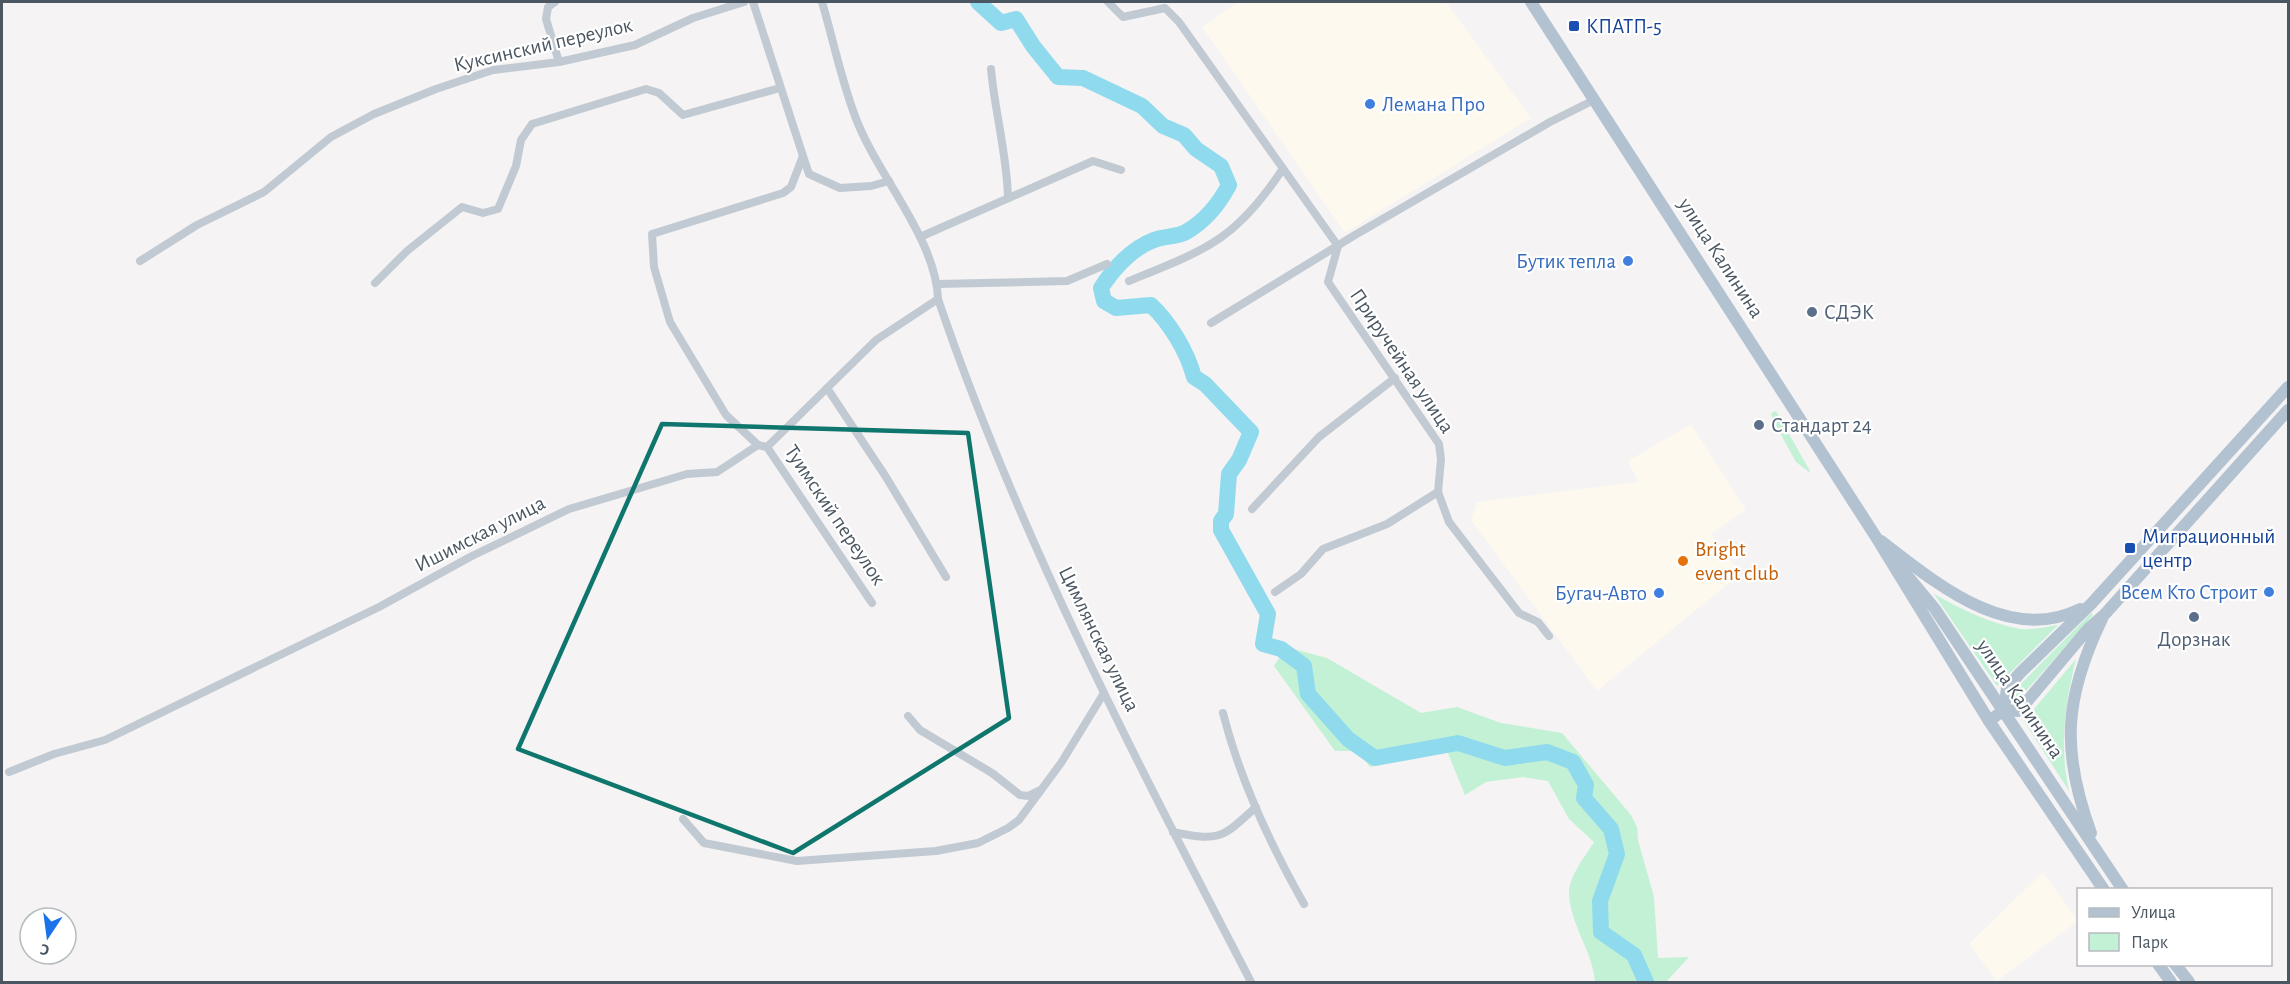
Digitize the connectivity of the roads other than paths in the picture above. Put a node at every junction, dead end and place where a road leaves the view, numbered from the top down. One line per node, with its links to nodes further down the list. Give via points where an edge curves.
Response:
1 (555, 2): 7 (street, via 548,7 546,19)
2 (744, 2): 7 (street, Куксинский переулок, via 693,18 635,45)
3 (753, 2): 9 (street)
4 (822, 2): 14 (street, via 855,118)
5 (1108, 2): 13 (street, via 1123,17 1165,8 1179,22)
6 (1531, 2): 10 (main road, улица Калинина)
7 (559, 62): 18 (street, Куксинский переулок, via 493,70 374,114 331,137 264,192 197,225)
8 (991, 69): 15 (street)
9 (780, 88): 11 (street); 21 (street, via 683,115 659,93 646,89 532,124 521,140 516,166 498,209 483,213 462,207 407,251)
10 (1594, 100): 17 (street); 33 (main road, улица Калинина)
11 (803, 156): 14 (street, via 809,174 840,188); 29 (street, via 791,187 783,193 652,234 654,267 670,321 726,415)
12 (1121, 170): 15 (street, via 1093,161)
13 (1282, 170): 17 (street); 20 (street, via 1261,202 1238,226 1204,250)
14 (889, 181): 16 (street)
15 (1008, 198): 16 (street)
16 (920, 237): 22 (street)
17 (1338, 246): 24 (street); 25 (street, Приручейная улица, via 1328,282)
18 (140, 261)
19 (1107, 264): 22 (street, via 1067,281)
20 (1129, 281)
21 (375, 283)
22 (938, 284): 23 (street, Цимлянская улица)
23 (938, 299): 27 (street, via 876,340); 40 (street, Цимлянская улица, via 1021,518)
24 (1211, 323)
25 (1395, 378): 31 (street, Приручейная улица, via 1439,444); 32 (street, via 1319,437)
26 (2289, 387): 37 (main road)
27 (827, 388): 30 (street); 34 (street)
28 (2289, 410): 38 (main road)
29 (758, 445): 30 (street); 45 (street, Ишимская улица, via 717,472 687,474 568,509 369,612 105,740)
30 (768, 447): 36 (street, Туимский переулок)
31 (1438, 492): 35 (street, via 1387,524 1323,549 1301,573); 39 (street, Приручейная улица, via 1449,522 1519,613 1538,622)
32 (1252, 509)
33 (1876, 537): 37 (main road, via 1961,598 2018,620 2069,614); 41 (main road, улица Калинина, via 1935,609); 44 (main road, улица Калинина)
34 (946, 577)
35 (1275, 592)
36 (872, 603)
37 (2092, 603): 41 (main road, via 2007,688)
38 (2105, 614): 41 (main road, via 2018,711); 50 (main road, via 2074,690 2071,719 2071,764 2076,792)
39 (1549, 636)
40 (1104, 693): 46 (street); 49 (street, Цимлянская улица)
41 (2004, 710): 44 (main road); 50 (main road, улица Калинина)
42 (1223, 713): 47 (street, via 1231,746)
43 (908, 716): 46 (street, via 920,730 992,773 1020,795 1028,796)
44 (1989, 722): 51 (main road, улица Калинина)
45 (9, 772)
46 (1043, 788): 48 (street, via 1019,820 1008,828 978,843 936,851 802,861 781,859 704,843)
47 (1256, 807): 49 (street, via 1223,836); 53 (street, via 1270,844)
48 (683, 819)
49 (1173, 832): 56 (street, Цимлянская улица)
50 (2099, 854): 52 (main road, улица Калинина)
51 (2103, 888)
52 (2122, 888)
53 (1304, 904)
54 (2159, 966): 57 (main road)
55 (2177, 966): 58 (main road)
56 (1251, 982)
57 (2171, 982)
58 (2189, 982)

